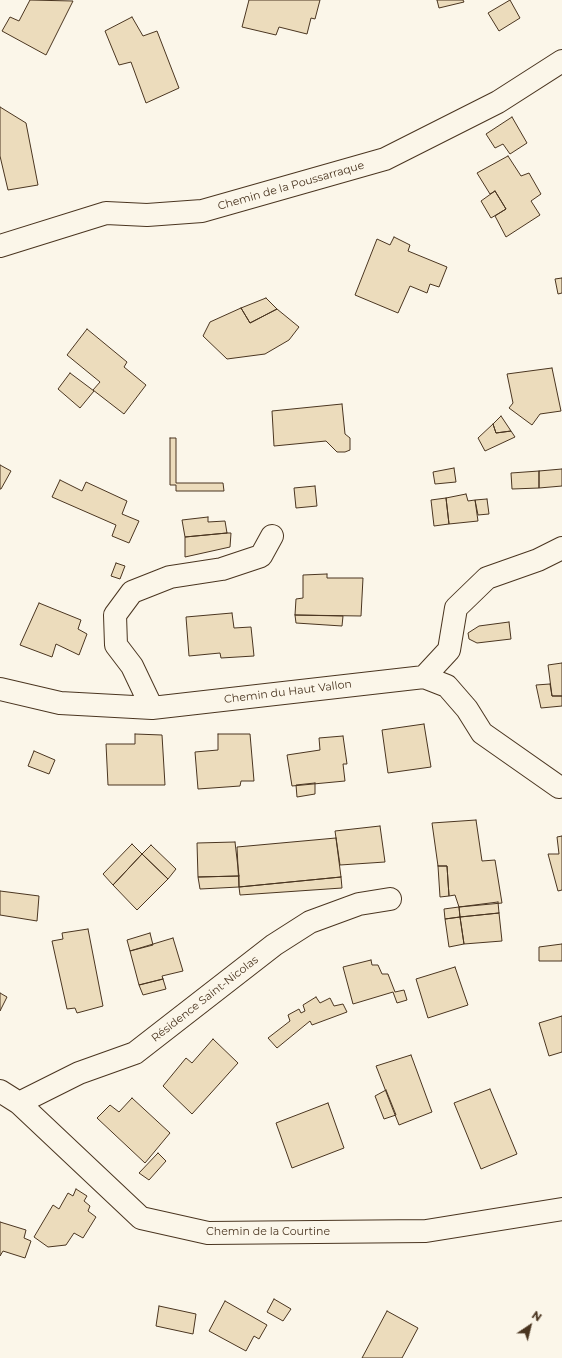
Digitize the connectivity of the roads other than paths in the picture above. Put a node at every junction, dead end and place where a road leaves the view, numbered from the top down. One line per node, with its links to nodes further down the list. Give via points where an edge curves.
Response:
1 (562, 61): 2 (street, Chemin de la Poussarraque, via 498,102 384,159 202,211 147,215 106,213)
2 (0, 246)
3 (272, 536): 7 (street, via 260,556 222,569 170,577 132,592 116,615 116,645 132,666)
4 (562, 548): 5 (street, via 538,560 487,578 456,608 449,650)
5 (424, 677): 7 (street, Chemin du Haut Vallon); 8 (street, Chemin du Haut Vallon, via 447,686 467,709 482,733)
6 (0, 689): 7 (street, Chemin du Haut Vallon, via 60,703)
7 (152, 708)
8 (559, 787)
9 (390, 899): 11 (street, Résidence Saint-Nicolas, via 359,904 310,922 274,945 135,1053 79,1073)
10 (0, 1090): 11 (street, Chemin de la Courtine)
11 (19, 1103): 12 (street, Chemin de la Courtine, via 141,1218 208,1233 426,1231)
12 (562, 1209)

